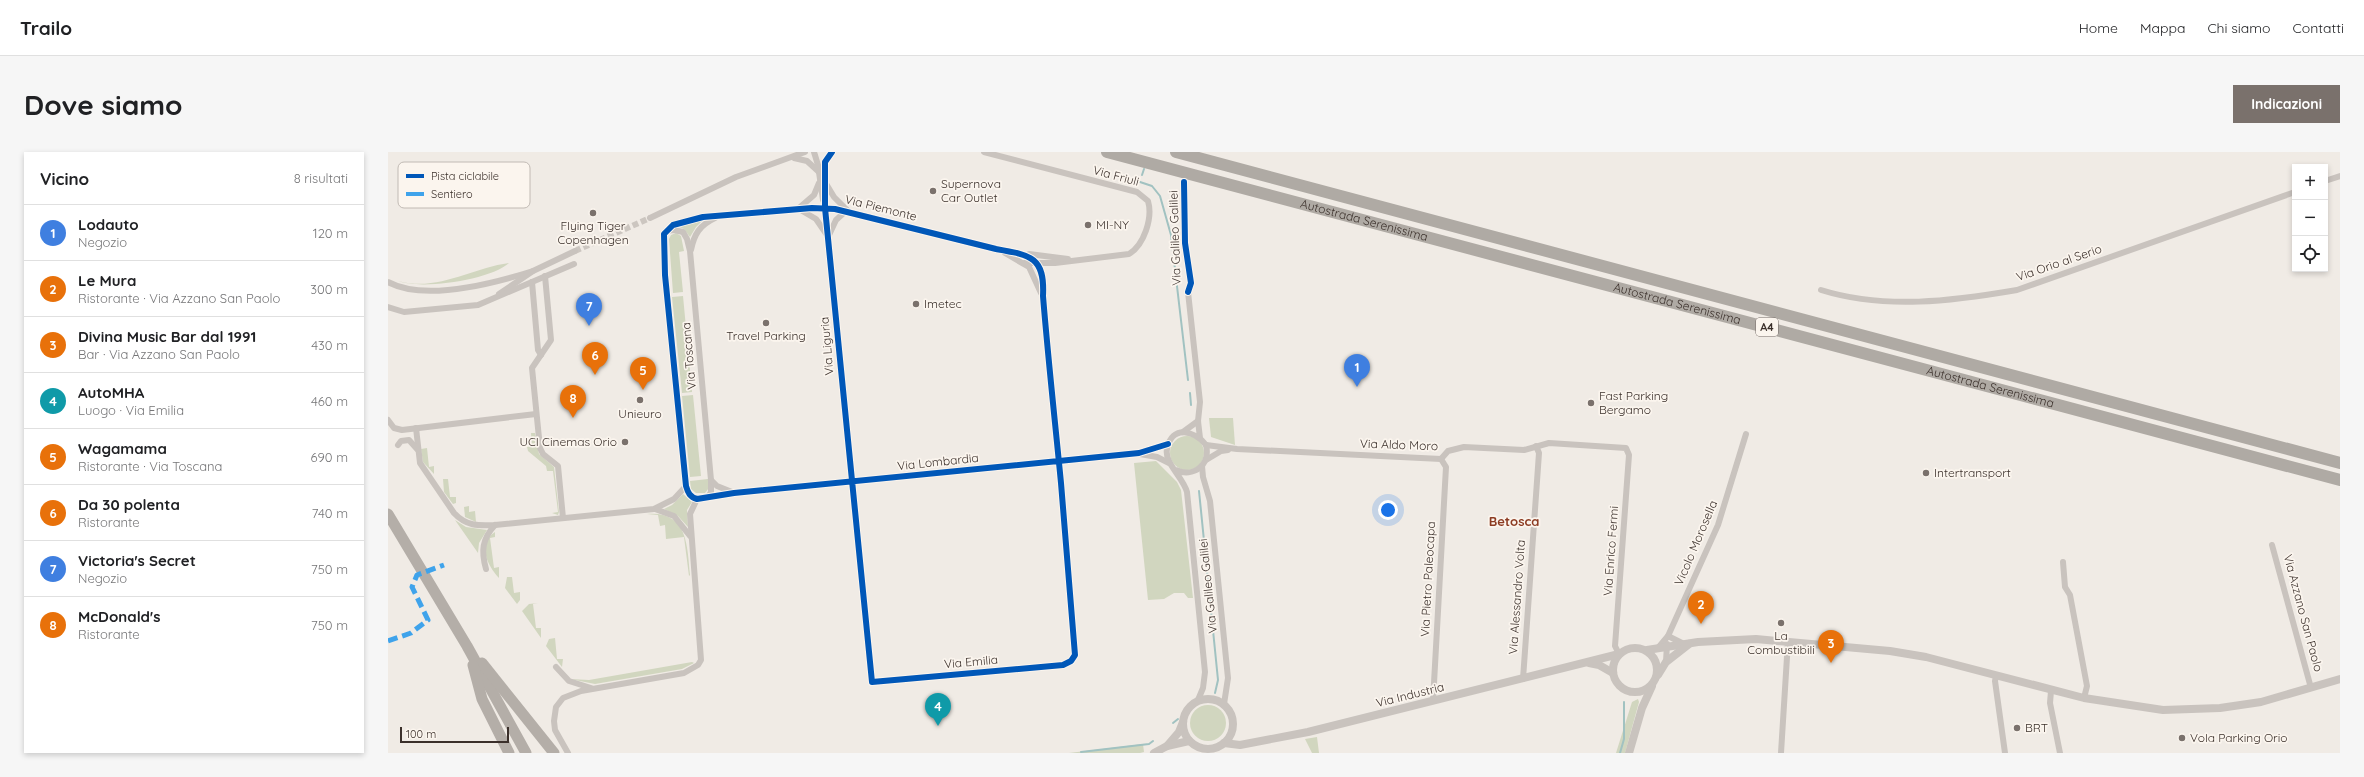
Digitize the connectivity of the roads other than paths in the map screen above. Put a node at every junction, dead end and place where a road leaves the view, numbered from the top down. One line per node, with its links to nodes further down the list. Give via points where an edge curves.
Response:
1 (805, 152): 7 (street)
2 (814, 152): 8 (street, Via Liguria)
3 (832, 152): 11 (street, Via Liguria, via 825,162)
4 (984, 152): 24 (street, Via Friuli, via 1137,192 1146,197 1150,212 1141,242 1134,251 1123,255)
5 (1107, 152): 61 (highway, Autostrada Serenissima / A4)
6 (1178, 153): 57 (highway, Autostrada Serenissima / A4)
7 (789, 158): 8 (street, via 807,161); 17 (street, via 736,177)
8 (819, 172): 11 (street, Via Liguria)
9 (2340, 176): 10 (street)
10 (2328, 180)
11 (822, 181): 13 (street, Via Liguria); 14 (street, Via Liguria, via 814,195); 15 (street, Via Liguria)
12 (2292, 193): 32 (street, Via Orio al Serio, via 2017,290 1975,297 1902,302 1855,298)
13 (825, 208): 14 (street, Via Piemonte); 15 (street, Via Piemonte); 19 (street, Via Liguria)
14 (798, 209): 16 (street, Via Piemonte); 19 (street, Via Liguria, via 816,219)
15 (847, 210): 19 (street, Via Liguria, via 836,220); 20 (street, Via Piemonte)
16 (718, 216): 18 (street, Via Piemonte, via 687,220 673,225); 22 (street, Via Piemonte, via 697,231)
17 (650, 218)
18 (666, 231): 22 (street, Via Toscana, via 683,232); 63 (street, via 663,238 664,255)
19 (828, 238): 62 (street, Via Liguria)
20 (996, 249): 23 (street, Via Piemonte); 25 (street, Via Piemonte)
21 (575, 251): 28 (street)
22 (690, 251): 60 (street, Via Toscana)
23 (1021, 253): 24 (street, Via Friuli); 27 (street, Via Piemonte, via 1030,256)
24 (1071, 260): 27 (street, Via Friuli)
25 (1024, 263): 27 (street, Via Friuli); 34 (street, Via Piemonte, via 1034,275)
26 (574, 264): 29 (street)
27 (1038, 264): 34 (street, Via Piemonte, via 1042,274)
28 (533, 271): 30 (street, via 476,286 428,290 406,289); 35 (street)
29 (545, 276): 31 (street); 37 (street, via 551,340)
30 (388, 282)
31 (532, 282): 35 (street); 37 (street, via 538,350)
32 (1822, 290)
33 (1188, 292): 40 (street, Via Galileo Galilei, via 1200,402)
34 (1042, 296): 55 (street, Via Piemonte)
35 (495, 298): 36 (street, via 478,305 404,312)
36 (388, 307)
37 (541, 355): 38 (street, via 532,368)
38 (536, 414): 41 (street); 69 (street, via 541,451 558,466)
39 (388, 420): 41 (street, via 397,430)
40 (1198, 421): 42 (street); 44 (street, Via Galileo Galilei)
41 (416, 428): 51 (street)
42 (1182, 433): 44 (street, via 1193,433); 45 (street, via 1176,435)
43 (1746, 434): 75 (street, Vicolo Morosella, via 1718,525)
44 (1200, 438): 47 (street)
45 (1168, 444): 52 (street, Via Lombardia); 56 (street, via 1166,450)
46 (398, 445): 51 (street, via 401,441 409,440)
47 (1206, 445): 50 (street, Via Aldo Moro); 54 (street)
48 (1536, 446): 49 (street, Via Aldo Moro, via 1549,442); 53 (street, Via Aldo Moro, via 1524,450 1464,447 1448,451); 88 (street, Via Alessandro Volta, via 1539,453)
49 (1626, 448): 81 (street, Via Enrico Fermi, via 1628,455 1615,646)
50 (1238, 449): 53 (street, Via Aldo Moro); 54 (street, Via Aldo Moro, via 1221,451)
51 (418, 452): 70 (street, via 422,467 460,519 476,525)
52 (1139, 453): 55 (street, Via Lombardia); 56 (street, Via Lombardia)
53 (1441, 459): 97 (street, Via Pietro Paleocapa, via 1446,467)
54 (1206, 460): 58 (street)
55 (1058, 461): 62 (street, Via Lombardia); 62 (street, Via Emilia, via 1075,648 1075,655 1071,661 1063,665 872,682)
56 (1169, 463): 59 (street)
57 (2340, 463)
58 (1202, 466): 59 (street, via 1193,472); 98 (street, Via Galileo Galilei, via 1210,501 1228,678)
59 (1176, 470): 96 (street, via 1187,492 1205,672)
60 (712, 480): 64 (street, Via Lombardia, via 717,486); 65 (street, Via Toscana)
61 (2340, 480)
62 (851, 482): 64 (street, Via Lombardia)
63 (686, 486): 66 (street, via 690,495); 67 (street, via 674,499)
64 (734, 493): 65 (street, Via Lombardia)
65 (708, 497): 66 (street, Via Lombardia)
66 (698, 499): 71 (street, via 690,510)
67 (654, 509): 69 (street); 71 (street, via 674,516)
68 (388, 514): 78 (highway)
69 (563, 518): 70 (street)
70 (495, 525): 74 (street, via 483,543 482,557)
71 (691, 538): 92 (street, via 702,648 698,666 684,673)
72 (2272, 545): 91 (street, Via Azzano San Paolo)
73 (2063, 562): 95 (street, via 2065,587 2070,594 2087,686)
74 (486, 569)
75 (1668, 636): 77 (street); 79 (street, Vicolo Morosella)
76 (1788, 641): 77 (street, Via Azzano San Paolo, via 1756,639); 87 (street, Via Azzano San Paolo, via 1926,657); 112 (street)
77 (1687, 644): 79 (street, Via Azzano San Paolo); 82 (street)
78 (467, 646): 106 (highway, via 482,698); 107 (highway); 108 (highway)
79 (1662, 648): 80 (street, Via Azzano San Paolo); 82 (street, Vicolo Morosella)
80 (1647, 650): 81 (street, via 1632,648); 86 (street, via 1656,662)
81 (1619, 654): 83 (street, Via Industria); 85 (street, via 1614,663)
82 (1666, 662): 86 (street)
83 (1585, 663): 85 (street, Via Industria, via 1599,664); 88 (street, Via Industria)
84 (556, 667): 92 (street, via 569,681)
85 (1613, 673): 93 (street, via 1620,686)
86 (1657, 676): 90 (street)
87 (1996, 676): 94 (street, Via Azzano San Paolo); 113 (street)
88 (1523, 679): 97 (street, Via Industria)
89 (2340, 679): 91 (street, Via Azzano San Paolo)
90 (1652, 685): 93 (street, via 1639,692); 99 (street)
91 (2311, 688): 95 (street, Via Azzano San Paolo, via 2261,702 2220,708 2163,710)
92 (596, 689): 109 (street, via 570,694 556,707 555,730)
93 (1629, 691): 99 (street, via 1637,696)
94 (2051, 691): 95 (street, Via Azzano San Paolo); 114 (street, via 2050,703)
95 (2084, 698)
96 (1198, 700): 98 (street, via 1212,698); 100 (street, via 1187,709)
97 (1433, 701): 104 (street, Via Industria, via 1308,732)
98 (1224, 704): 101 (street, via 1232,714)
99 (1642, 708): 111 (street)
100 (1183, 722): 102 (street, via 1185,735); 105 (street, via 1179,732)
101 (1233, 726): 103 (street, via 1230,736); 104 (street, via 1234,736)
102 (1189, 741): 103 (street, via 1208,749); 105 (street)
103 (1224, 743): 104 (street, Via Industria)
104 (1240, 745)
105 (1167, 746): 110 (street)
106 (508, 753)
107 (526, 753)
108 (554, 753)
109 (568, 753)
110 (1154, 753)
111 (1629, 753)
112 (1781, 753)
113 (2005, 753)
114 (2060, 753)

